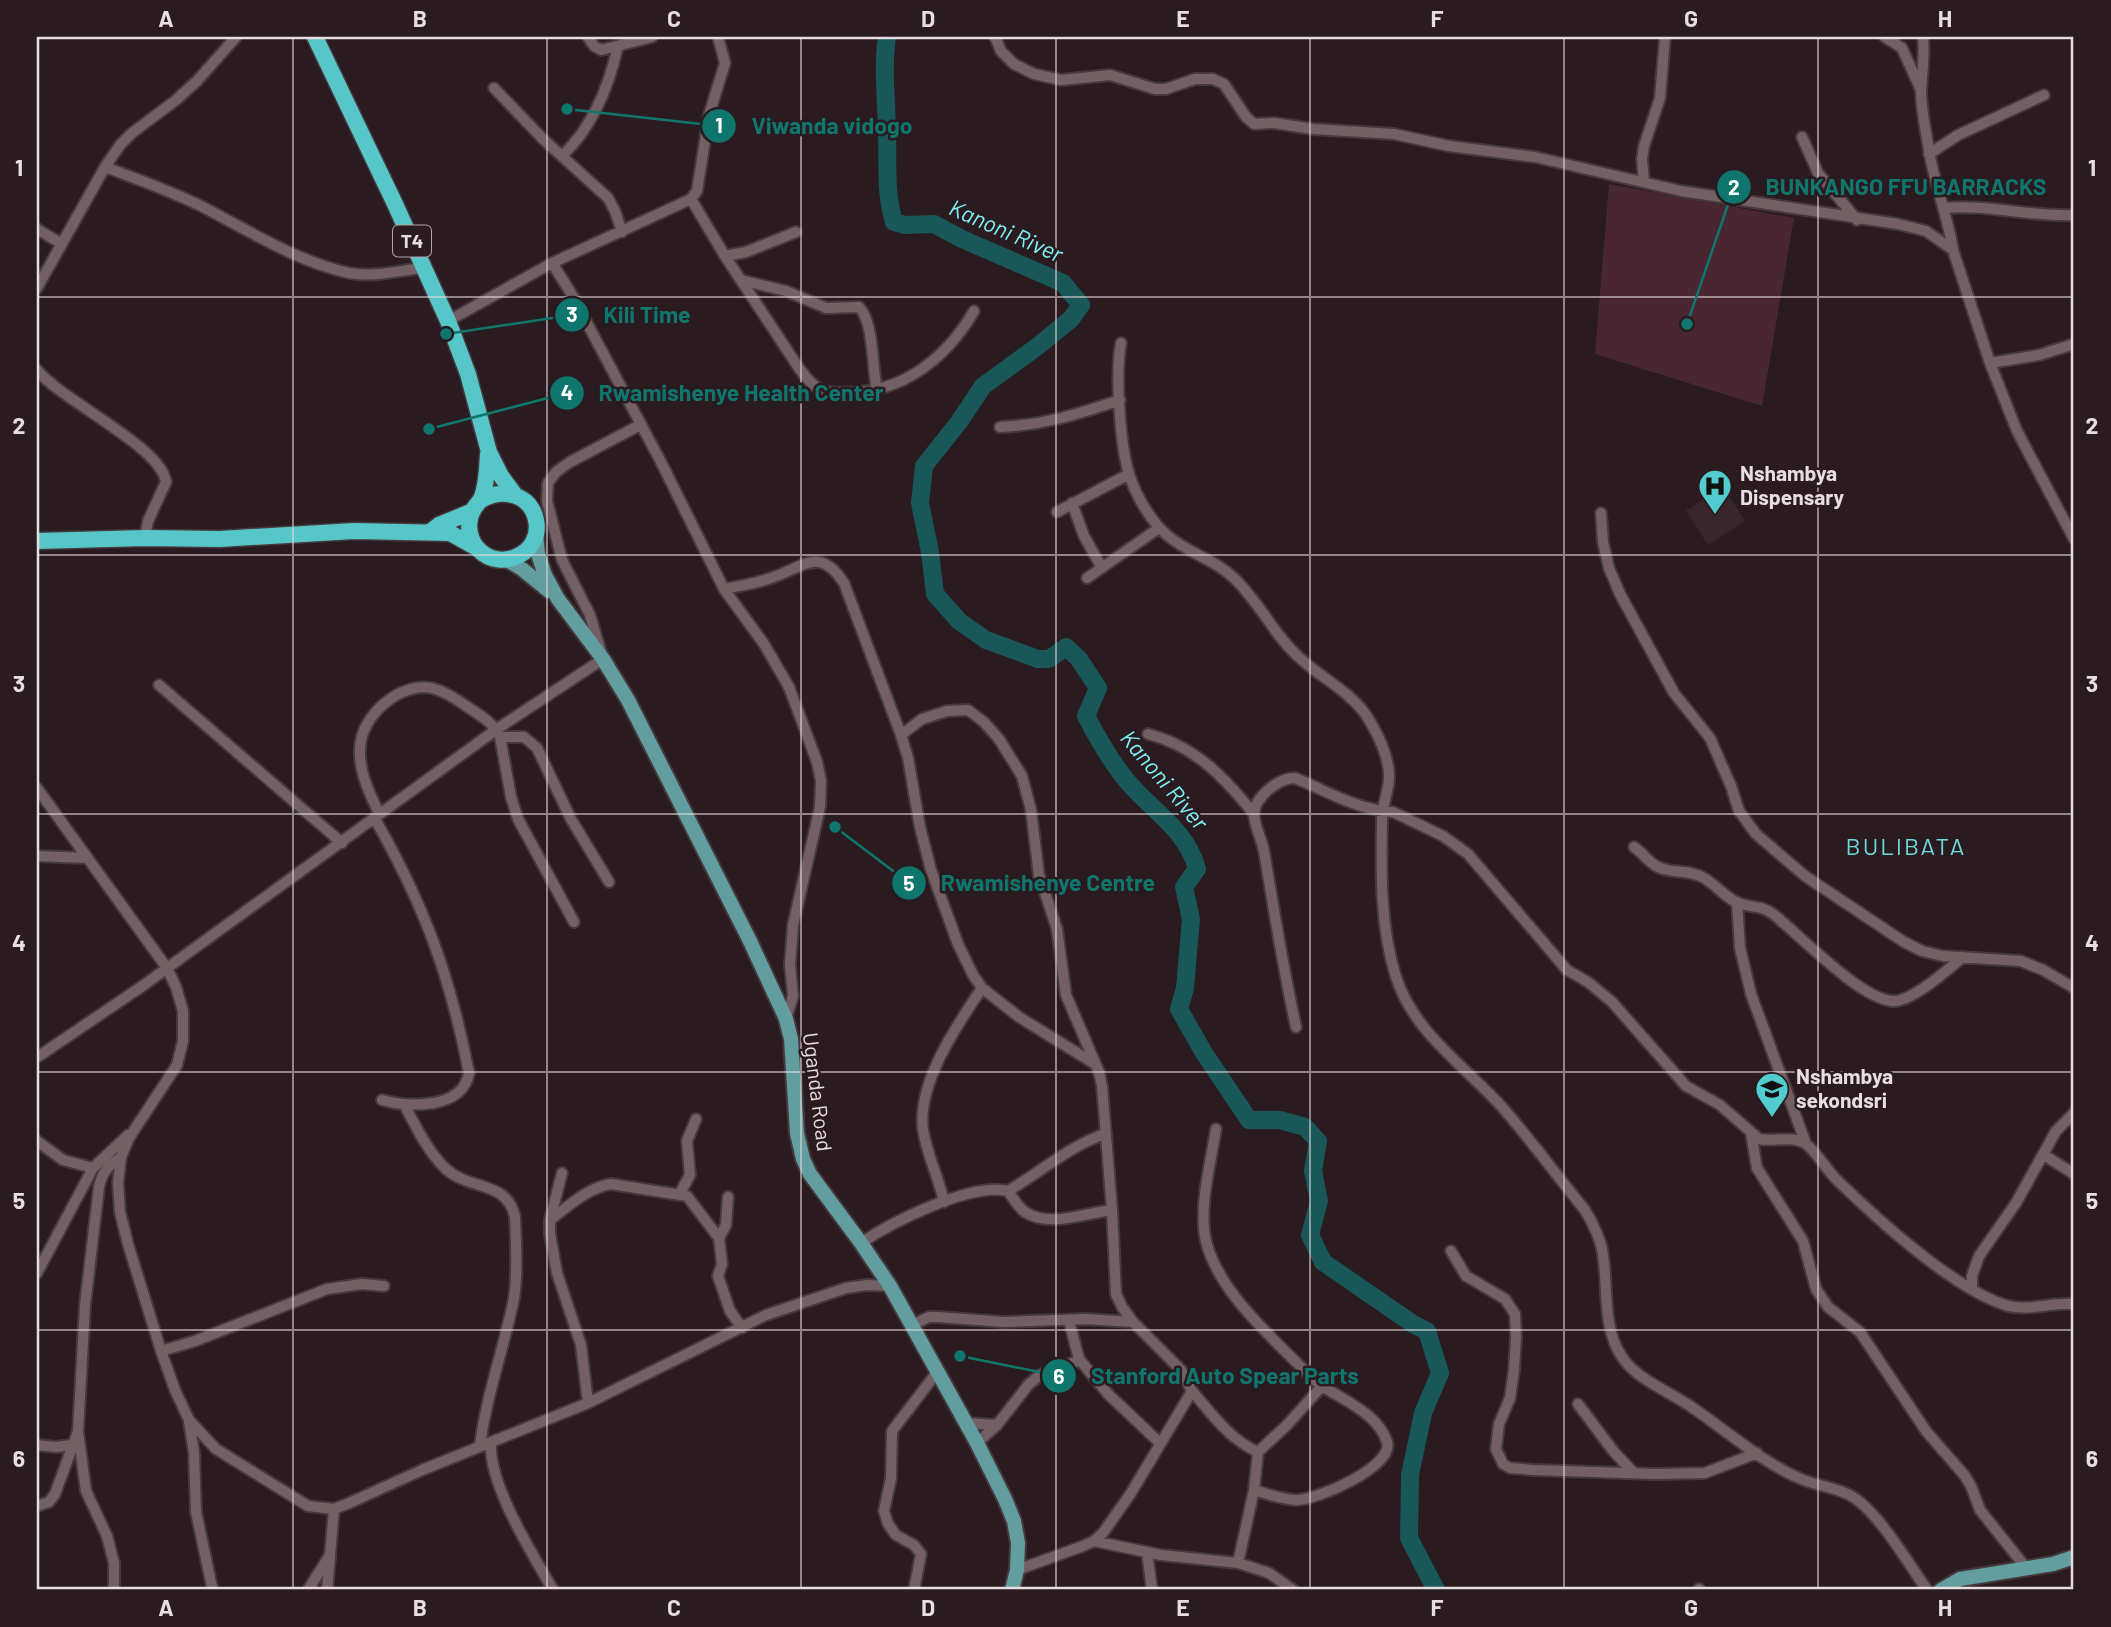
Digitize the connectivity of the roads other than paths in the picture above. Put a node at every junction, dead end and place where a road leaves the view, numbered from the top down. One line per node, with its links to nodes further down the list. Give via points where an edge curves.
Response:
1 (236, 37): 17 (street, via 190,87 132,133)
2 (315, 37): 30 (highway, T4)
3 (588, 37): 10 (street, via 598,49)
4 (652, 37): 10 (street)
5 (718, 37): 19 (street, via 725,63 709,115 697,191)
6 (995, 37): 18 (street, via 1014,64 1045,77 1110,75 1166,89 1206,77 1224,84 1254,124 1394,134 1535,158)
7 (1665, 37): 18 (street, via 1660,98 1642,159)
8 (1885, 37): 12 (street, via 1902,48)
9 (1923, 37): 12 (street)
10 (618, 46): 16 (street, via 596,109)
11 (494, 88): 16 (street)
12 (1922, 90): 15 (street)
13 (2044, 95): 15 (street, via 1958,135)
14 (1802, 137): 22 (street, via 1818,173)
15 (1930, 154): 20 (street)
16 (563, 155): 24 (street, via 608,198)
17 (105, 167): 26 (street); 30 (street, via 180,196 287,251 350,273)
18 (1644, 183): 22 (street)
19 (691, 199): 24 (street); 28 (street)
20 (1944, 208): 21 (street, via 1981,206); 27 (street)
21 (2074, 215)
22 (1857, 220): 27 (street, via 1915,228)
23 (37, 229): 26 (street)
24 (622, 232): 29 (street)
25 (796, 232): 28 (street)
26 (62, 244): 32 (street)
27 (1953, 250): 37 (street)
28 (725, 256): 31 (street)
29 (552, 263): 34 (street); 41 (street)
30 (424, 268): 34 (highway, T4)
31 (741, 280): 39 (street, via 814,384 837,392); 39 (street, via 786,290 826,308 859,307 869,330)
32 (37, 288)
33 (974, 311): 39 (street, via 934,361)
34 (448, 321): 43 (highway, T4)
35 (1121, 344): 40 (street)
36 (2074, 344): 37 (street)
37 (1990, 363): 54 (street, via 2017,431)
38 (37, 370): 53 (street, via 160,464 166,482)
39 (877, 390)
40 (1120, 400): 42 (street, via 1060,420); 44 (street)
41 (640, 425): 60 (street); 62 (street, via 570,462 548,483 547,501 562,560 590,615)
42 (1000, 426)
43 (489, 452): 45 (highway, T4); 47 (highway, T4, via 487,480)
44 (1129, 474): 46 (street); 50 (street)
45 (515, 495): 47 (highway, via 491,495); 52 (highway, T4, via 532,510)
46 (1072, 503): 48 (street); 58 (street)
47 (477, 506): 51 (highway); 56 (highway, T4, via 469,523)
48 (1057, 512)
49 (1601, 513): 78 (street, via 1609,568 1620,594 1674,693 1710,738 1739,811 1756,834 1805,876 1904,942 1931,954)
50 (1159, 527): 58 (street); 68 (street, via 1235,578 1300,659 1366,715 1388,770)
51 (428, 533): 53 (highway); 56 (highway, via 450,533)
52 (536, 533): 57 (highway, via 526,551); 61 (main road, Uganda Road, via 540,565)
53 (145, 538): 55 (highway)
54 (2074, 539)
55 (37, 541)
56 (477, 548): 57 (highway, via 485,555)
57 (507, 560): 61 (main road, Uganda Road)
58 (1102, 568): 59 (street)
59 (1087, 578)
60 (723, 589): 66 (street, via 767,580 817,561 833,566 844,583); 82 (street, via 789,687 821,781 816,830 793,925 793,996)
61 (558, 599): 62 (main road, Uganda Road)
62 (603, 659): 64 (street); 82 (main road, Uganda Road, via 628,700)
63 (159, 685): 71 (street)
64 (498, 733): 70 (street); 70 (street, via 436,689 419,687 378,708 361,740 366,782); 75 (street, via 524,737 537,748 571,819); 77 (street, via 518,819)
65 (1148, 734): 69 (street, via 1203,759)
66 (901, 735): 80 (street, via 931,870 958,944); 85 (street, via 922,719 968,710 984,722 1022,776 1039,875 1057,929 1066,995)
67 (37, 788): 74 (street)
68 (1382, 811): 69 (street, via 1287,778 1267,790); 92 (street, via 1393,811 1443,836 1468,854 1567,970 1612,1002 1686,1086 1720,1105); 137 (street, via 1383,909 1404,998 1434,1040 1500,1106 1585,1210 1602,1249 1613,1342 1623,1359)
69 (1254, 814): 83 (street)
70 (377, 816): 71 (street); 87 (street, via 442,962 469,1073 457,1093 437,1103)
71 (342, 843): 79 (street)
72 (1634, 847): 76 (street, via 1654,866 1693,873)
73 (37, 856): 74 (street)
74 (88, 858): 79 (street)
75 (609, 882)
76 (1737, 902): 78 (street, via 1766,909 1877,998 1901,1001); 95 (street, via 1740,947 1751,994)
77 (574, 922)
78 (1963, 957): 81 (street, via 2021,961)
79 (167, 968): 84 (street); 90 (street, via 183,1011 181,1054)
80 (982, 988): 85 (street, via 1018,1017); 104 (street, via 941,1056 923,1108 926,1146)
81 (2074, 988)
82 (786, 1019): 108 (main road, Uganda Road, via 803,1159)
83 (1296, 1027)
84 (39, 1056)
85 (1096, 1063): 93 (street)
86 (382, 1100): 87 (street)
87 (404, 1104): 135 (street, via 448,1171 501,1193 515,1217 513,1300)
88 (2074, 1113): 96 (street, via 2056,1131)
89 (696, 1119): 102 (street, via 687,1141 690,1175)
90 (136, 1128): 97 (street); 98 (street)
91 (1216, 1129): 122 (street, via 1205,1195 1206,1244 1246,1310)
92 (1751, 1133): 95 (street, via 1768,1141 1790,1139); 147 (street, via 1756,1168 1803,1241 1816,1289 1828,1307 1860,1332 1920,1424 1965,1476 1980,1510)
93 (1105, 1134): 101 (street, via 1079,1143); 105 (street)
94 (37, 1141): 98 (street, via 63,1160)
95 (1806, 1144): 113 (street, via 1838,1181 1898,1235)
96 (2044, 1155): 100 (street); 113 (street, via 1979,1256)
97 (121, 1157): 119 (street, via 120,1212); 129 (street, via 108,1165 99,1187 85,1305)
98 (93, 1168): 110 (street)
99 (562, 1173): 106 (street)
100 (2074, 1174)
101 (1008, 1191): 104 (street, via 990,1189); 105 (street, via 1023,1210 1044,1218)
102 (677, 1194): 106 (street, via 599,1186); 107 (street, via 687,1196)
103 (728, 1197): 107 (street, via 726,1226)
104 (944, 1202): 108 (street)
105 (1112, 1210): 116 (street, via 1116,1293)
106 (550, 1220): 124 (street, via 557,1273 581,1345)
107 (719, 1238): 118 (street, via 722,1264 718,1276 730,1311)
108 (861, 1243): 112 (main road, Uganda Road)
109 (1451, 1251): 138 (street, via 1466,1276 1505,1299 1515,1314 1514,1370 1510,1398 1499,1424 1499,1459 1510,1468)
110 (37, 1273)
111 (384, 1286): 119 (street, via 327,1289)
112 (890, 1286): 117 (main road, Uganda Road); 118 (street, via 835,1291)
113 (1972, 1290): 114 (street, via 2016,1307)
114 (2074, 1304)
115 (1069, 1321): 116 (street); 117 (street, via 929,1317); 120 (street)
116 (1133, 1322): 123 (street, via 1181,1370)
117 (912, 1325): 121 (main road, Uganda Road)
118 (742, 1328): 124 (street)
119 (161, 1351): 126 (street)
120 (1079, 1359): 128 (street, via 1040,1375); 132 (street)
121 (938, 1371): 127 (main road, Uganda Road); 154 (street, via 892,1431 891,1478 884,1511 896,1535 914,1545 920,1555)
122 (1322, 1387): 136 (street); 139 (street, via 1377,1425 1388,1444 1385,1457 1341,1486 1311,1498 1296,1500)
123 (1192, 1391): 132 (street); 136 (street, via 1227,1431)
124 (588, 1403): 130 (street)
125 (1578, 1404): 138 (street)
126 (190, 1420): 141 (street, via 216,1449 253,1474 307,1506); 149 (street, via 196,1512)
127 (966, 1423): 128 (street); 131 (main road, Uganda Road)
128 (997, 1424): 131 (street)
129 (78, 1432): 134 (street); 150 (street, via 86,1491 114,1563)
130 (491, 1442): 135 (street); 153 (street, via 498,1481)
131 (977, 1443): 148 (main road, Uganda Road, via 1014,1521)
132 (1160, 1443): 142 (street, via 1116,1516)
133 (37, 1445): 134 (street)
134 (71, 1445): 140 (street, via 55,1494)
135 (480, 1446): 141 (street)
136 (1258, 1452): 139 (street)
137 (1757, 1453): 138 (street, via 1705,1473); 158 (street, via 1800,1478 1849,1494 1861,1503)
138 (1634, 1473)
139 (1254, 1490): 146 (street)
140 (37, 1507)
141 (334, 1509): 144 (street)
142 (1094, 1541): 143 (street); 148 (street)
143 (1147, 1552): 146 (street); 156 (street)
144 (330, 1555): 151 (street); 152 (street)
145 (2074, 1557): 147 (main road)
146 (1238, 1563): 157 (street, via 1269,1573)
147 (2027, 1569): 159 (main road, via 1960,1579)
148 (1017, 1570): 155 (main road, Uganda Road)
149 (212, 1587)
150 (114, 1590)
151 (308, 1590)
152 (327, 1590)
153 (553, 1590)
154 (914, 1590)
155 (1012, 1590)
156 (1152, 1590)
157 (1293, 1590)
158 (1927, 1590)
159 (1941, 1590)

